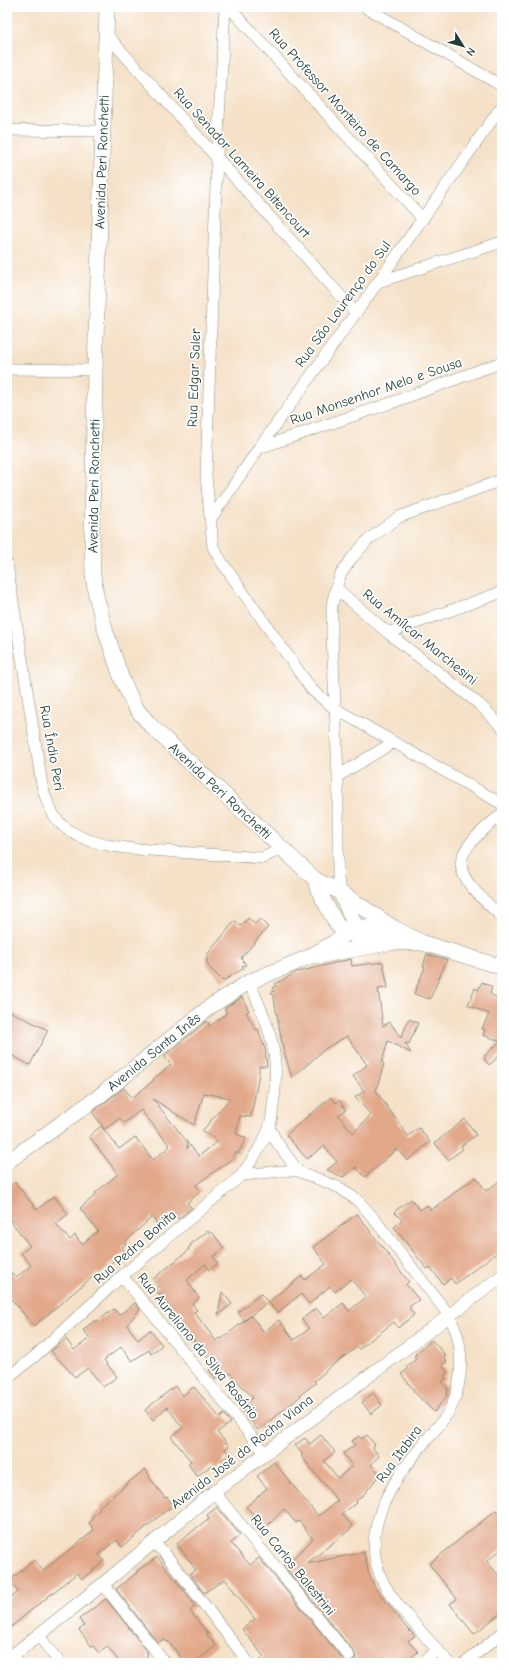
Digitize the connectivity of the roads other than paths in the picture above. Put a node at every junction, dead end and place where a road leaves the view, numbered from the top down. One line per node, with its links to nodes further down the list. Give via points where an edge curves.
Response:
1 (107, 7): 5 (main road, Avenida Peri Ronchetti)
2 (225, 7): 10 (street, Rua Edgar Saler)
3 (229, 7): 11 (street, Rua Professor Monteiro de Camargo)
4 (365, 7): 6 (street)
5 (106, 34): 9 (main road, Avenida Peri Ronchetti); 10 (street, Rua Senador Lameira Bitencourt)
6 (502, 86)
7 (502, 106): 11 (street, Rua São Lourenço do Sul)
8 (7, 130): 9 (street)
9 (104, 132): 17 (main road, Avenida Peri Ronchetti)
10 (217, 156): 14 (street, Rua Senador Lameira Bitencourt); 20 (street, Rua Edgar Saler, via 206,476)
11 (423, 219): 13 (street, Rua São Lourenço do Sul)
12 (502, 242): 13 (street)
13 (378, 282): 14 (street, Rua São Lourenço do Sul)
14 (356, 312): 18 (street, Rua São Lourenço do Sul)
15 (502, 362): 18 (street, Rua Monsenhor Melo e Sousa)
16 (7, 369): 17 (street)
17 (95, 370): 31 (main road, Avenida Peri Ronchetti, via 92,531 94,575 104,629 121,676 135,707 151,726)
18 (259, 448): 20 (street, Rua São Lourenço do Sul)
19 (502, 480): 22 (street, via 400,517 368,540 341,574)
20 (210, 520): 25 (street, Rua Edgar Saler, via 213,547 221,561 312,690)
21 (7, 564): 31 (street, Rua Índio Peri, via 42,785 55,818 75,834 98,843 122,847 263,858)
22 (336, 588): 24 (street, Rua Amílcar Marchesini); 25 (street, via 332,605)
23 (502, 592): 24 (street)
24 (388, 633): 26 (street, Rua Amílcar Marchesini)
25 (334, 708): 27 (street, Rua Edgar Saler); 28 (street)
26 (500, 721)
27 (394, 742): 28 (street); 29 (street, Rua Edgar Saler)
28 (338, 776): 33 (street)
29 (502, 804)
30 (502, 814): 34 (street, via 478,832 468,845 461,859 460,868 476,894)
31 (282, 848): 32 (main road, Avenida Peri Ronchetti)
32 (316, 880): 33 (main road); 35 (main road, via 317,888 337,925)
33 (340, 892): 35 (main road); 36 (main road)
34 (502, 917)
35 (354, 932): 36 (main road); 37 (main road); 38 (main road, Avenida Santa Inês)
36 (394, 935): 37 (main road, Avenida Santa Inês); 39 (main road)
37 (343, 952): 38 (main road, Avenida Santa Inês)
38 (309, 957): 40 (main road, Avenida Santa Inês)
39 (500, 963)
40 (249, 982): 41 (street, via 264,1013 275,1053 276,1079); 42 (main road, Avenida Santa Inês, via 211,1006 97,1098)
41 (269, 1127): 43 (street); 44 (street, Rua Pedra Bonita)
42 (7, 1162)
43 (298, 1171): 44 (street); 47 (street, Rua Itabira, via 340,1188 357,1200)
44 (242, 1175): 45 (street, Rua Pedra Bonita)
45 (122, 1276): 48 (street, Rua Pedra Bonita, via 34,1357); 49 (street, Rua Aureliano da Silva Rosário)
46 (502, 1276): 47 (street, Avenida José da Rocha Viana)
47 (449, 1315): 49 (street, Avenida José da Rocha Viana); 55 (street, Rua Itabira, via 460,1349 460,1367 454,1401 445,1417 389,1490 380,1512 373,1542 376,1562 385,1586)
48 (7, 1378)
49 (265, 1453): 50 (street, Avenida José da Rocha Viana)
50 (214, 1492): 51 (street, Avenida José da Rocha Viana); 56 (street, Rua Carlos Balestrini)
51 (153, 1543): 52 (street, Avenida José da Rocha Viana); 60 (street, via 163,1551)
52 (103, 1584): 54 (street, Avenida José da Rocha Viana); 59 (street)
53 (502, 1633): 63 (street)
54 (38, 1636): 57 (street, Avenida José da Rocha Viana); 58 (street)
55 (437, 1650): 61 (street); 62 (street, Rua Itabira)
56 (349, 1656)
57 (7, 1660)
58 (60, 1663)
59 (165, 1663)
60 (249, 1663)
61 (422, 1663)
62 (450, 1663)
63 (465, 1663)

